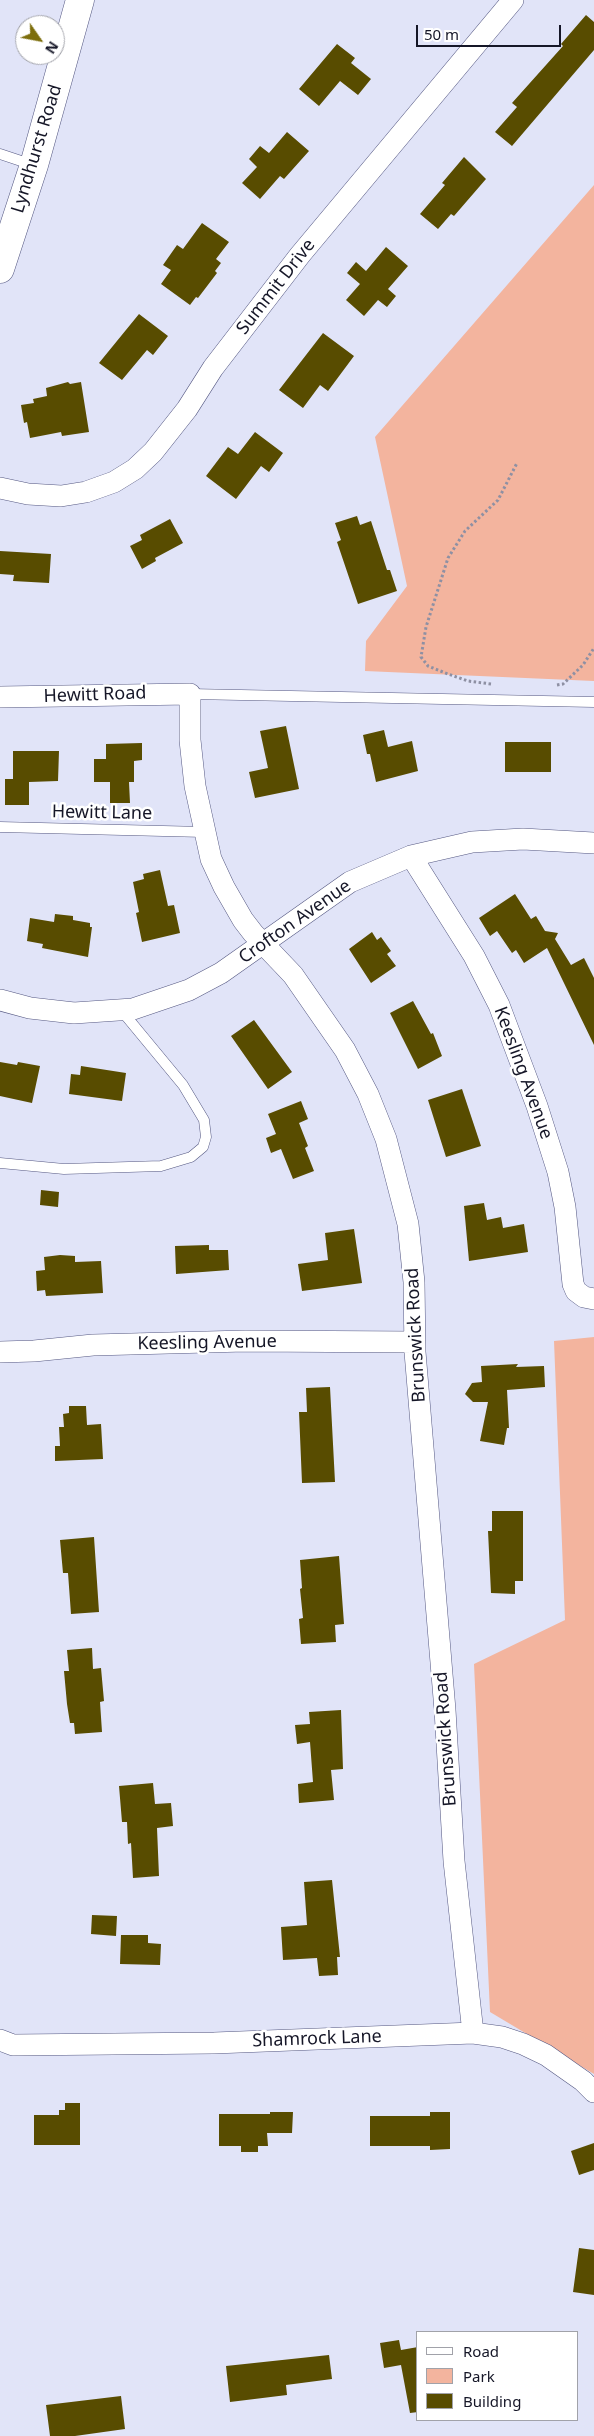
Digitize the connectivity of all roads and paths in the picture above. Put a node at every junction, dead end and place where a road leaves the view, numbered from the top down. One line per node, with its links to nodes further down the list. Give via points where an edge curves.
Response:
1 (80, 0): 4 (main road, Lyndhurst Road)
2 (513, 0): 7 (street, Summit Drive, via 300,255 153,452 114,482 86,492 61,496)
3 (0, 154): 4 (lane)
4 (34, 165): 5 (main road, Lyndhurst Road)
5 (0, 268)
6 (517, 463): 9 (path, via 498,500 466,531 448,558 426,627 421,656 428,666 448,674 468,681)
7 (0, 488)
8 (594, 648): 10 (path, via 564,684)
9 (494, 684)
10 (548, 687)
11 (190, 694): 12 (street, Hewitt Road); 13 (lane); 15 (street, Brunswick Road, via 190,740)
12 (0, 697)
13 (594, 702)
14 (0, 827): 15 (lane, Hewitt Lane)
15 (204, 832): 18 (street, Brunswick Road, via 224,887 243,920)
16 (594, 843): 17 (street, Crofton Avenue, via 523,839 472,842)
17 (411, 856): 18 (street, Crofton Avenue, via 350,882); 22 (street, Keesling Avenue, via 474,956 499,1005 558,1172 573,1284 584,1297)
18 (263, 944): 20 (street, Crofton Avenue, via 189,990 162,1001); 23 (street, Brunswick Road, via 293,976 345,1050 386,1139 408,1224 414,1282)
19 (0, 1000): 20 (street, Crofton Avenue, via 30,1008 74,1013)
20 (121, 1010): 21 (lane, via 183,1085 204,1120 206,1137 203,1147 191,1157 161,1166 64,1169)
21 (0, 1163)
22 (594, 1299)
23 (415, 1342): 24 (street, Keesling Avenue, via 244,1341 93,1345); 25 (street, Brunswick Road, via 454,1862)
24 (0, 1352)
25 (473, 2033): 26 (street, Shamrock Lane, via 214,2044 13,2045); 27 (street, Shamrock Lane, via 502,2037 546,2055)
26 (0, 2040)
27 (594, 2092)

